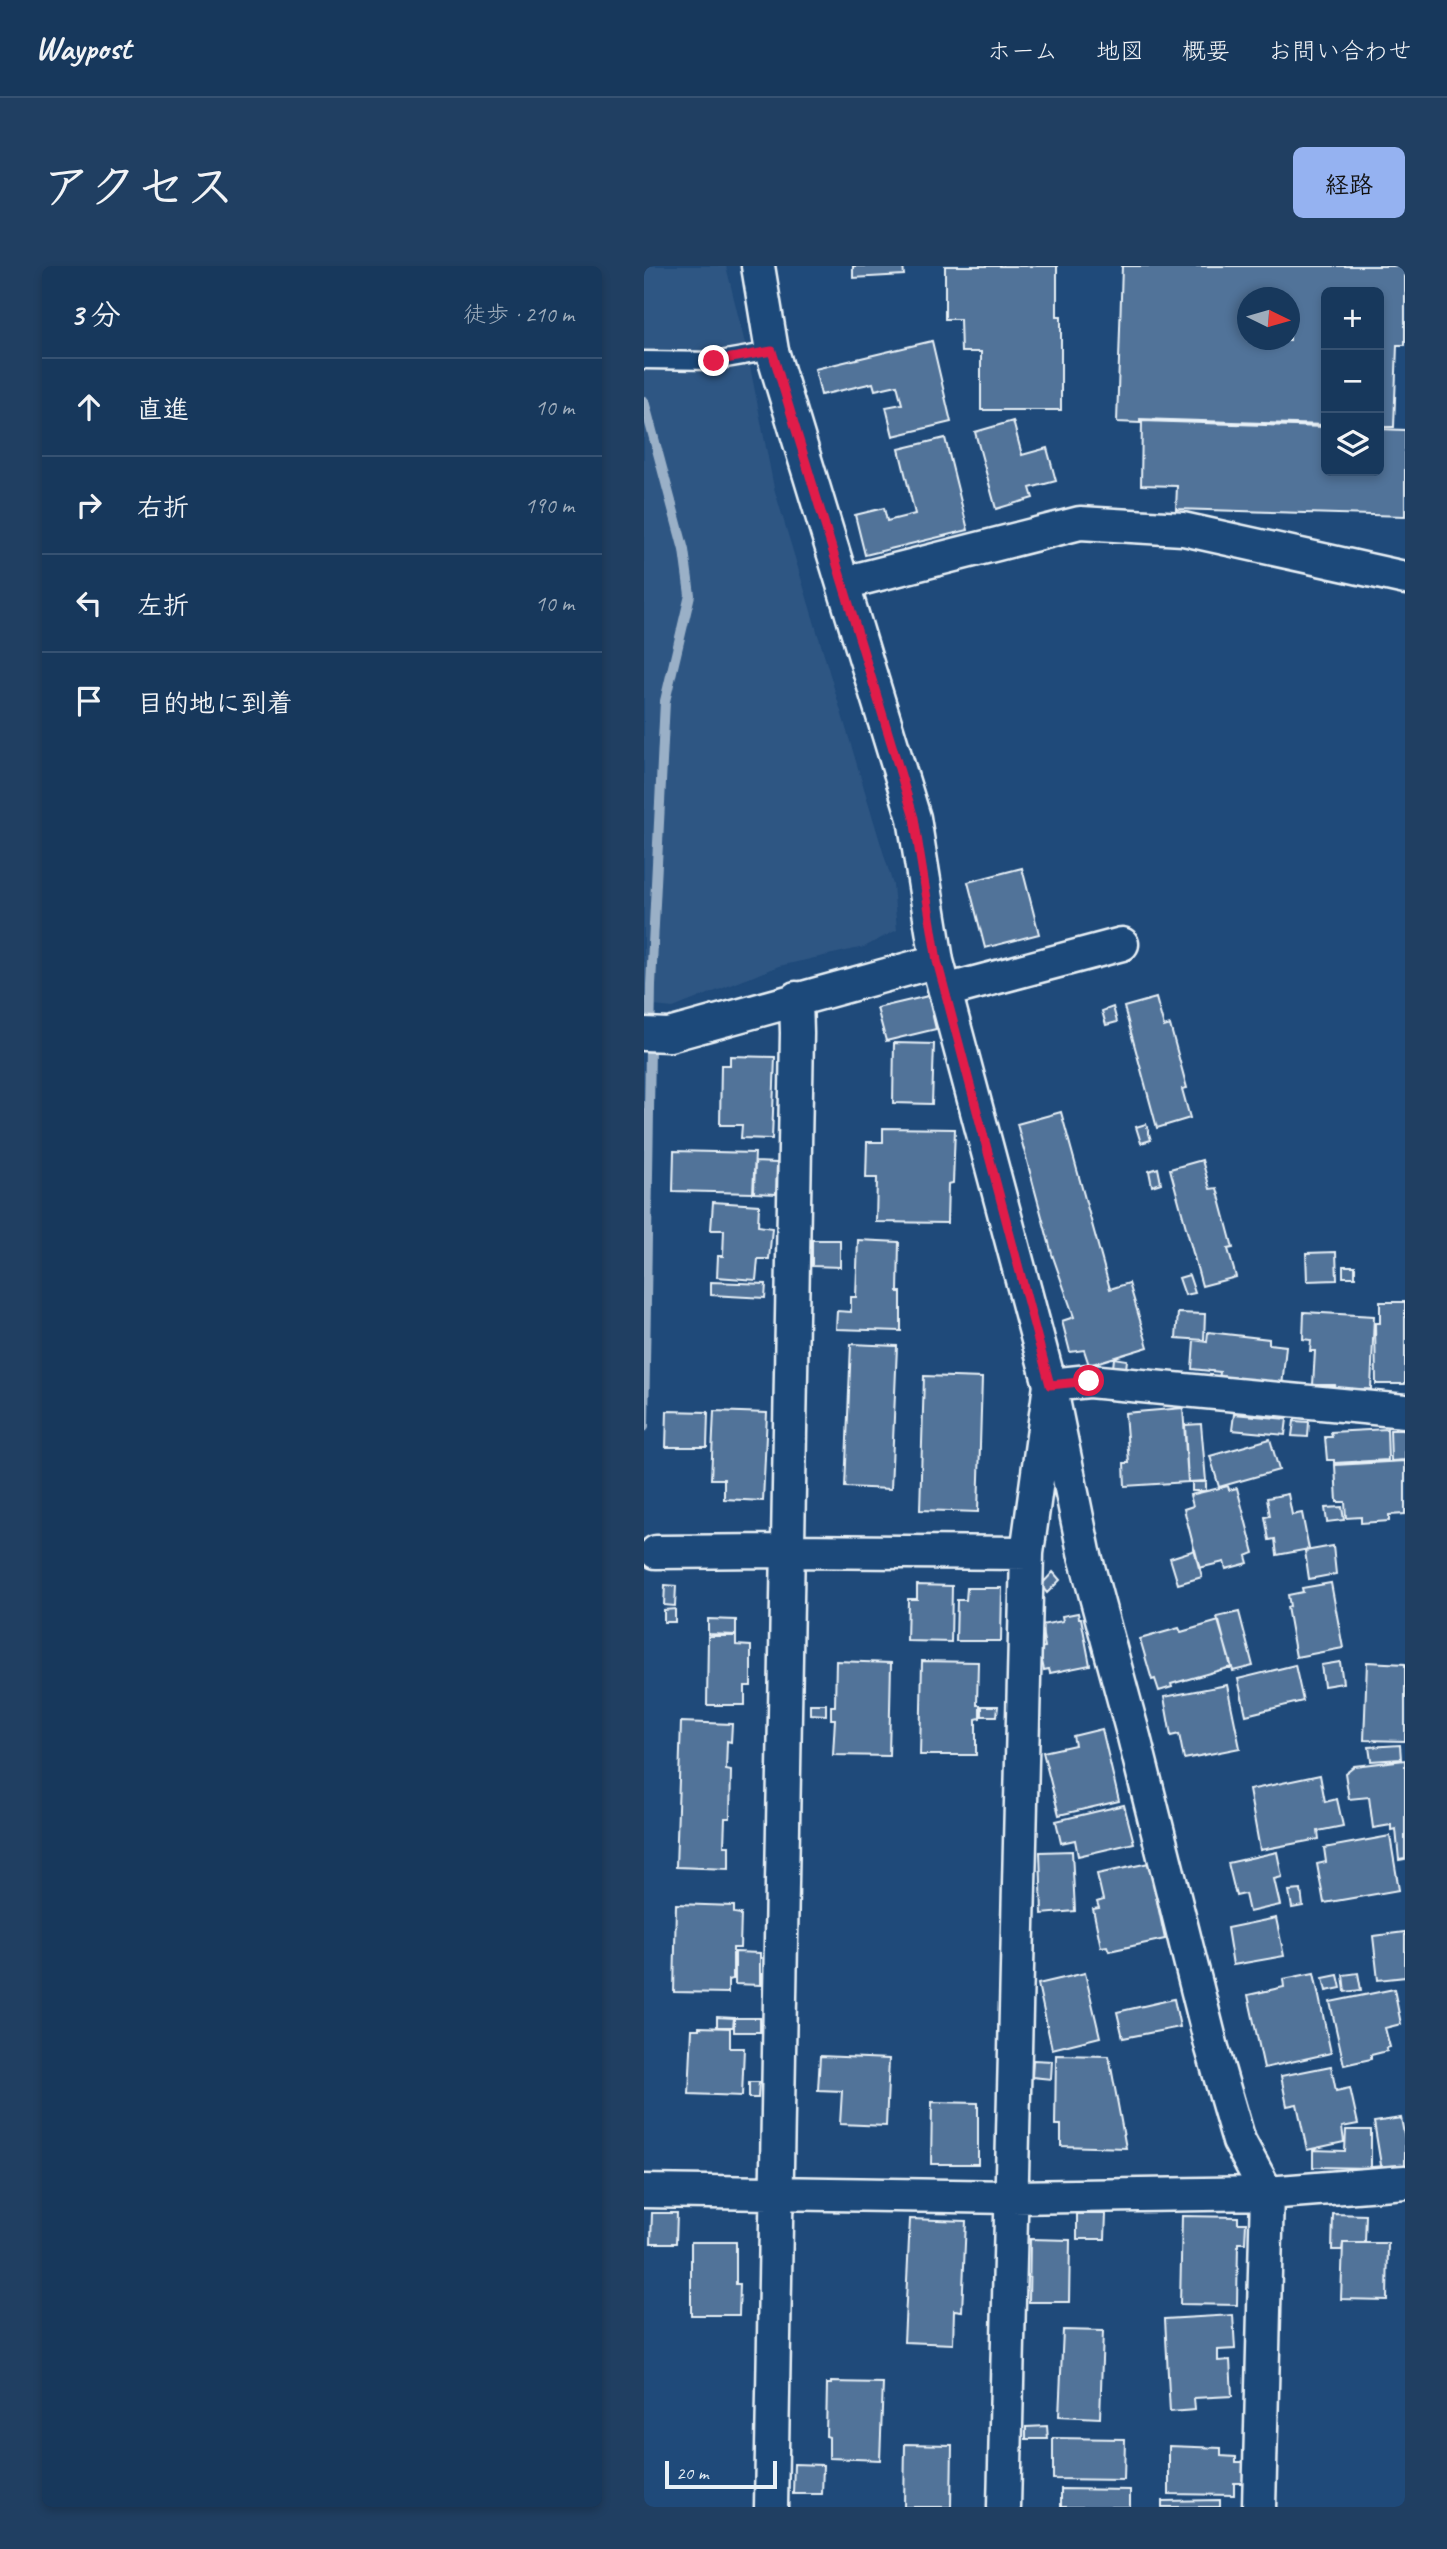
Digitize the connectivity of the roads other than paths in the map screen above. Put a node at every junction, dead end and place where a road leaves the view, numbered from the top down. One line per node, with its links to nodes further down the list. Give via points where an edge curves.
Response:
1 (758, 266): 2 (street)
2 (772, 351): 3 (lane, via 714,361); 5 (street)
3 (649, 360)
4 (1405, 578): 5 (street, via 1183,529 1080,523)
5 (844, 583): 7 (street, via 914,818)
6 (1122, 944): 8 (street)
7 (937, 961): 8 (street); 9 (street)
8 (945, 991): 11 (street)
9 (796, 999): 10 (street); 13 (street)
10 (657, 1035)
11 (1050, 1385): 12 (street, via 1089,1381); 15 (street); 19 (street, via 1084,1552 1212,2048 1239,2141)
12 (1405, 1411)
13 (786, 1551): 14 (street); 15 (street); 18 (street)
14 (656, 1552)
15 (1027, 1553): 20 (street)
16 (1405, 2182): 19 (street)
17 (647, 2191): 18 (street)
18 (777, 2193): 20 (street); 21 (street)
19 (1267, 2193): 20 (street); 23 (street)
20 (1012, 2197): 22 (street)
21 (771, 2507)
22 (1004, 2507)
23 (1259, 2507)

